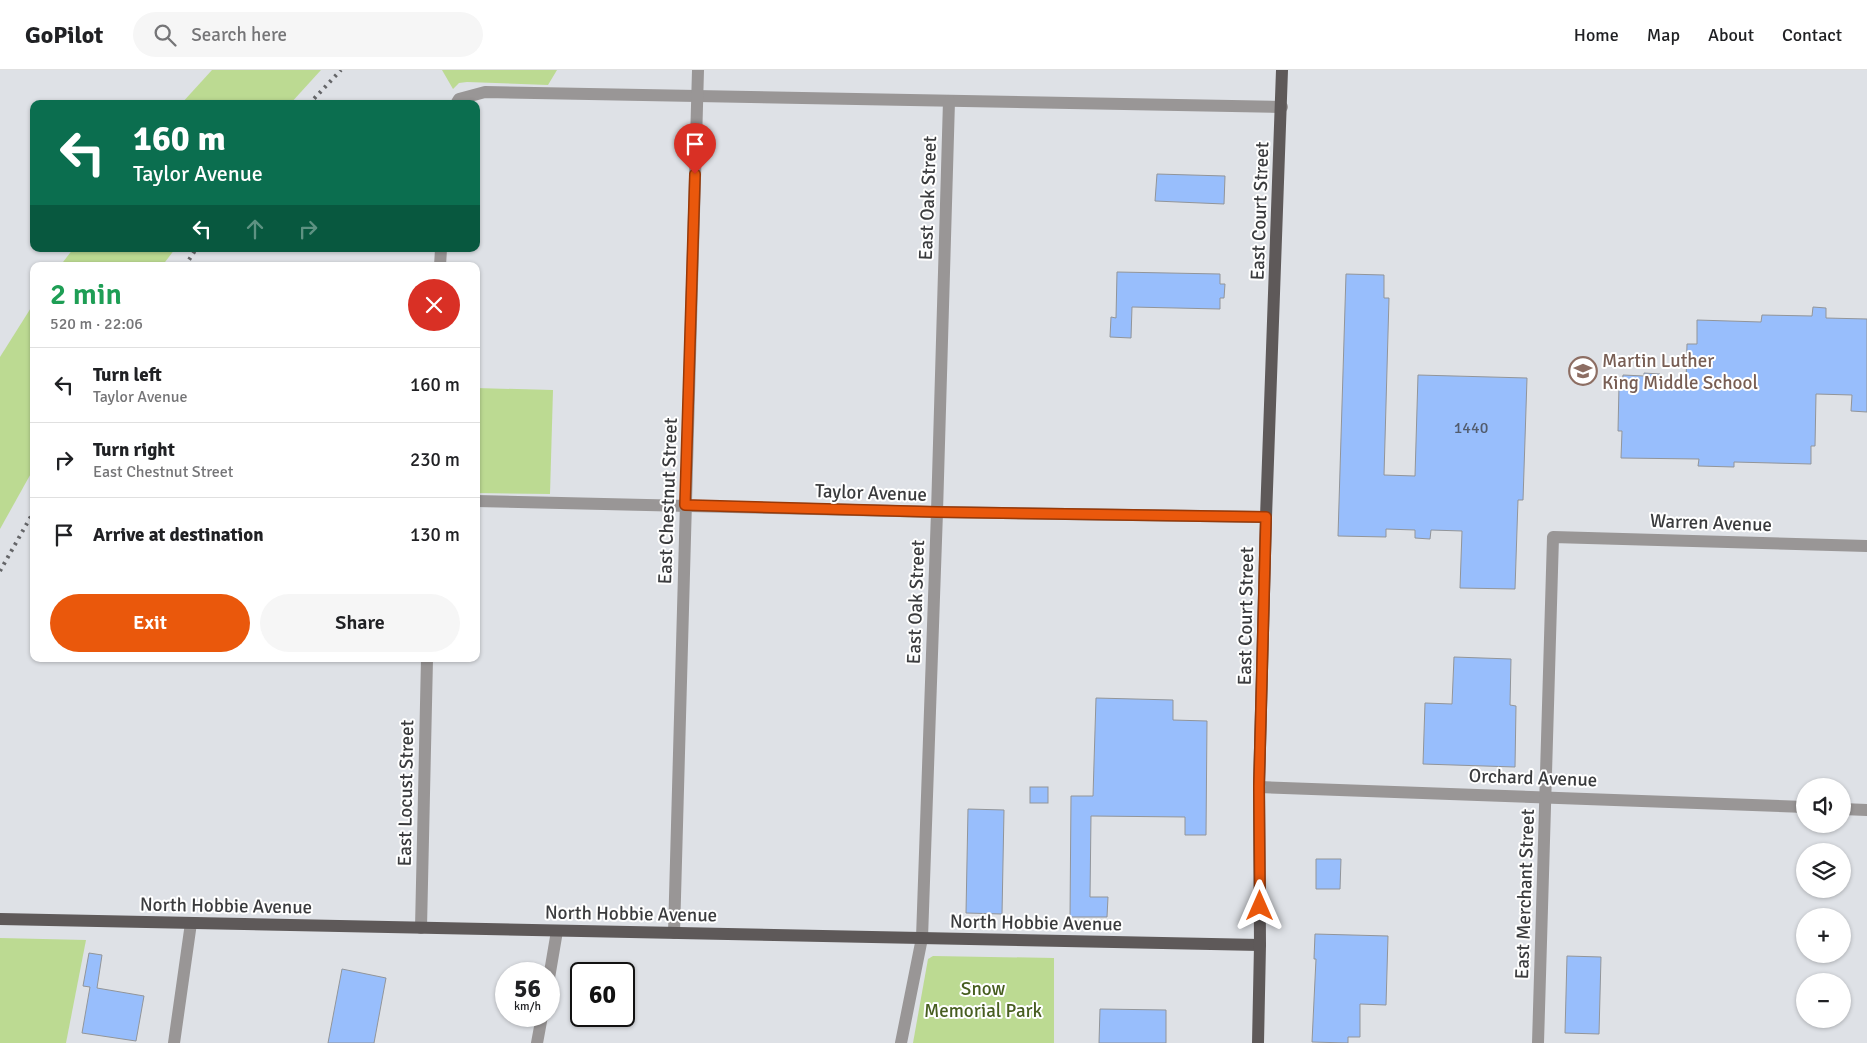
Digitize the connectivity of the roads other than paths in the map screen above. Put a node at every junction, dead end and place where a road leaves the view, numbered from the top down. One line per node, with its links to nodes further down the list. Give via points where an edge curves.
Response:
1 (698, 70): 3 (street, East Chestnut Street)
2 (1282, 70): 6 (main road, East Court Street)
3 (698, 96): 4 (street, via 485,92); 5 (street); 8 (street, East Chestnut Street)
4 (461, 100)
5 (949, 101): 6 (street); 9 (street, East Oak Street)
6 (1282, 107): 10 (main road, East Court Street)
7 (480, 501): 8 (street, Taylor Avenue)
8 (685, 505): 9 (street, Taylor Avenue); 23 (street, East Chestnut Street)
9 (937, 512): 10 (street, Taylor Avenue); 24 (street, East Oak Street)
10 (1266, 517): 14 (main road, East Court Street)
11 (1553, 536): 12 (street, Warren Avenue); 15 (street, East Merchant Street)
12 (1867, 546)
13 (427, 662): 21 (street, East Locust Street)
14 (1259, 786): 15 (street, Orchard Avenue); 25 (main road, East Court Street)
15 (1546, 796): 16 (street, Orchard Avenue); 32 (street, East Merchant Street)
16 (1796, 807)
17 (1851, 809): 18 (street)
18 (1867, 810)
19 (0, 919): 20 (main road, North Hobbie Avenue)
20 (191, 923): 21 (main road, North Hobbie Avenue); 28 (street)
21 (420, 928): 22 (main road, North Hobbie Avenue)
22 (557, 930): 23 (main road, North Hobbie Avenue); 26 (street)
23 (674, 933): 24 (main road, North Hobbie Avenue)
24 (922, 938): 25 (main road, North Hobbie Avenue); 30 (street, East Oak Street)
25 (1260, 945): 31 (main road, East Court Street)
26 (552, 962)
27 (540, 1027): 29 (street)
28 (174, 1043)
29 (538, 1043)
30 (901, 1043)
31 (1258, 1043)
32 (1538, 1043)

